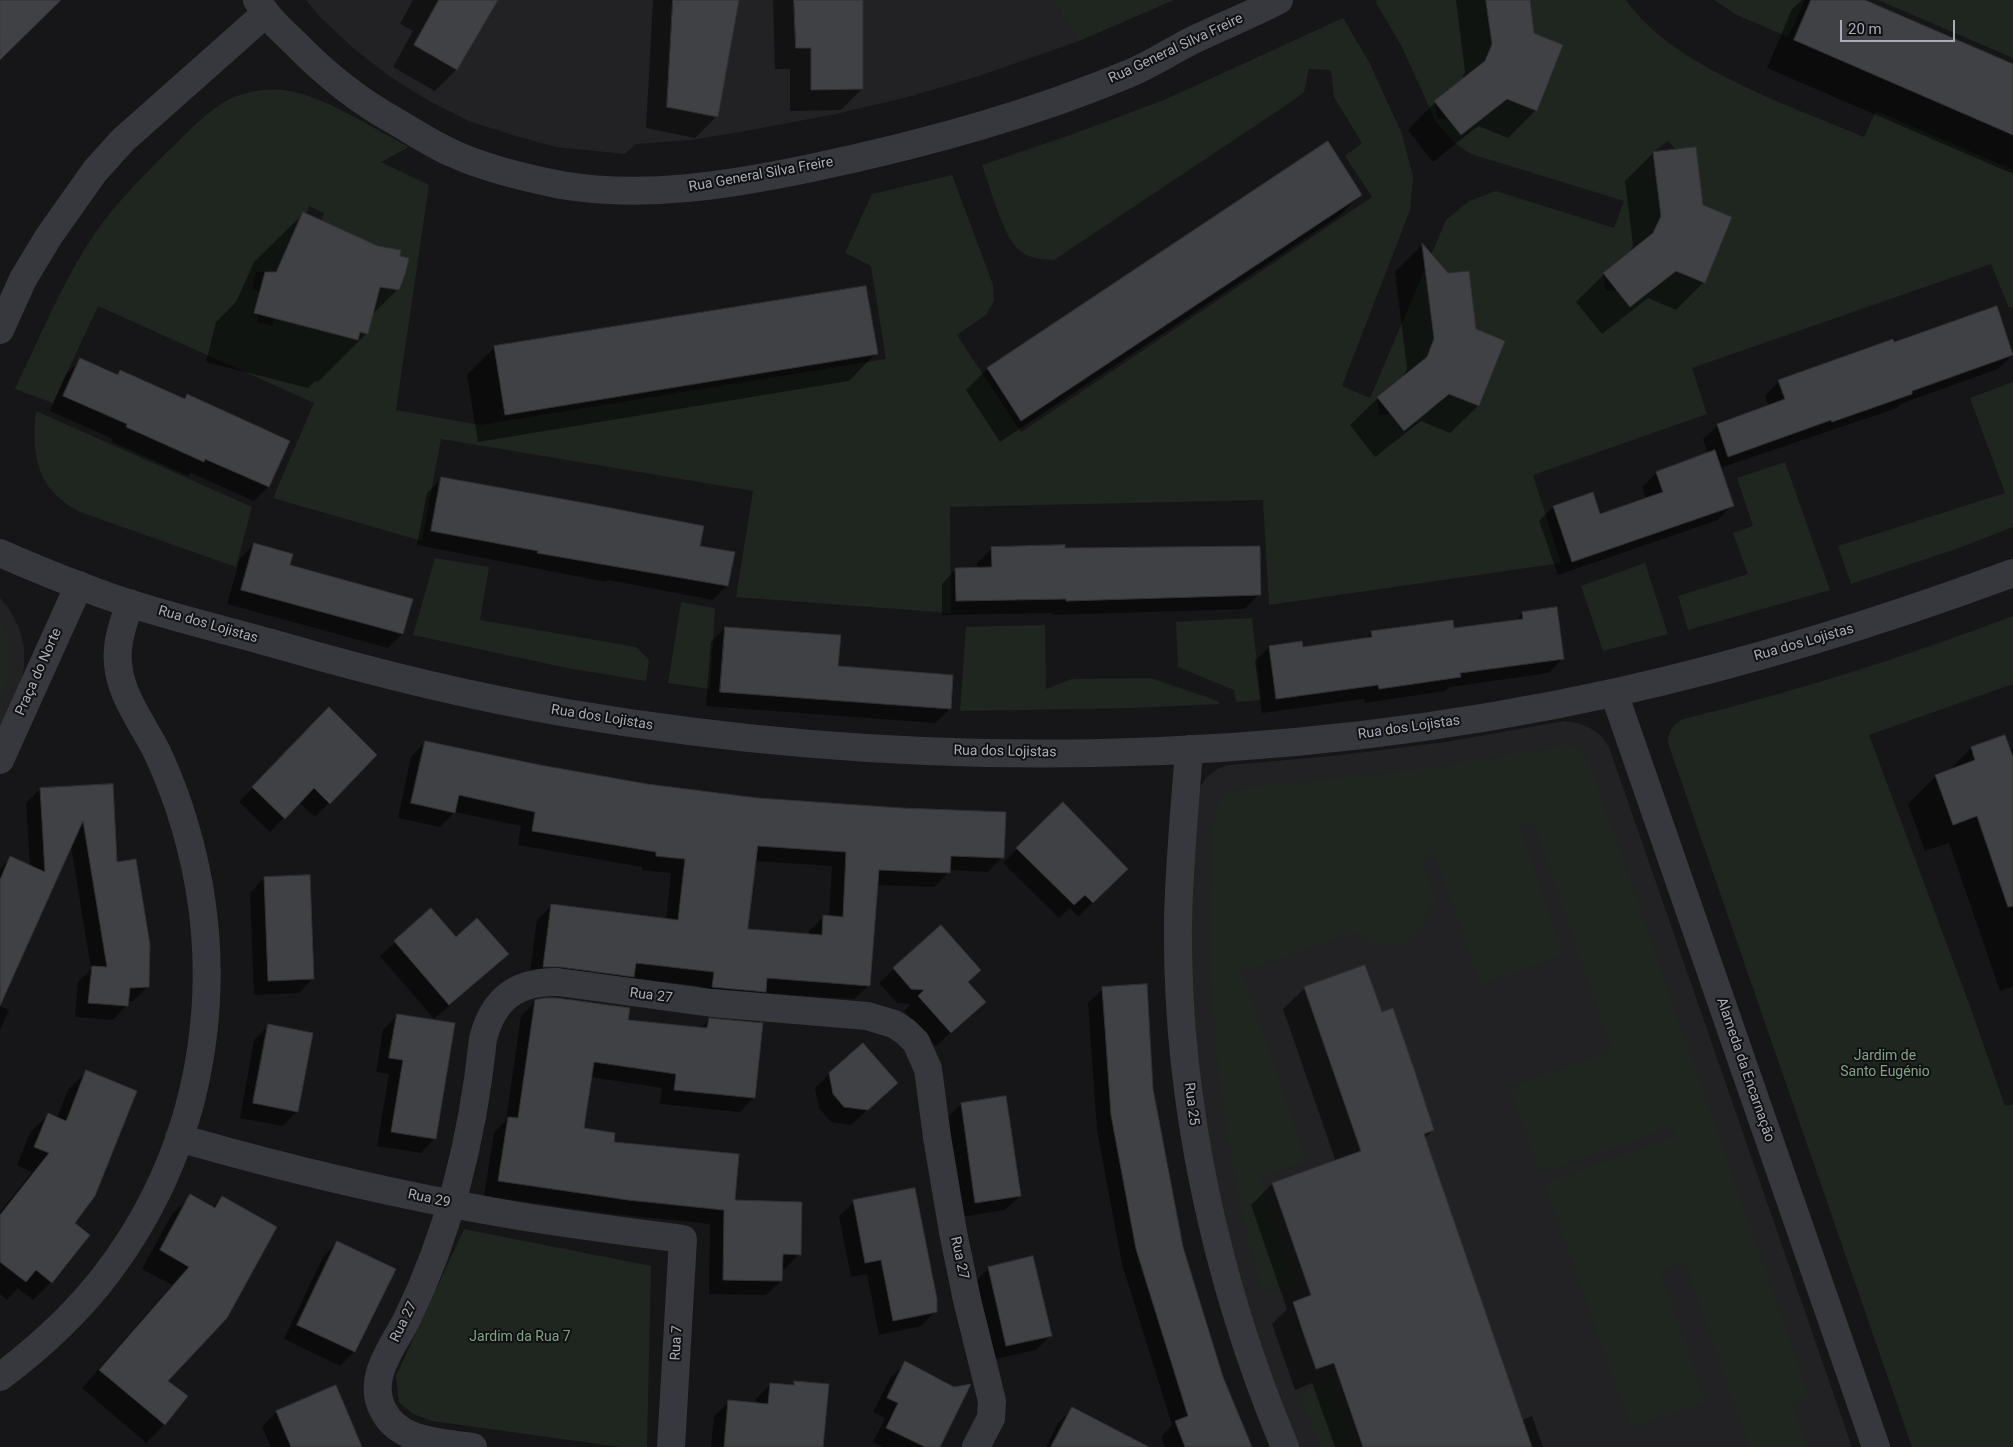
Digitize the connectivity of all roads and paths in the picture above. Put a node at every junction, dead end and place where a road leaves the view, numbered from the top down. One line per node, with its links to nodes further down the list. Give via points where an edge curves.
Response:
1 (1279, 0): 2 (street, Rua General Silva Freire, via 1129,74 967,129 907,146 779,174 696,188 642,191 562,185 454,154 369,107 333,80)
2 (261, 7): 3 (street, via 95,171 48,236 23,279)
3 (0, 330)
4 (0, 553): 6 (street, Rua dos Lojistas)
5 (2013, 573): 8 (street, Rua dos Lojistas, via 1828,637)
6 (79, 585): 7 (street, Rua dos Lojistas); 10 (street, Praça do Norte)
7 (130, 603): 9 (street, Rua dos Lojistas, via 334,661 449,689 565,712 682,730 856,748 974,753); 11 (street, via 117,650 122,686 157,752 178,802 194,855 204,909 208,964 206,1019 198,1073)
8 (1614, 693): 9 (street, Rua dos Lojistas, via 1412,728); 19 (street, Alameda da Encarnação)
9 (1189, 749): 18 (street, Rua 25, via 1178,924 1183,1038 1192,1117 1224,1271 1246,1346)
10 (0, 760)
11 (179, 1138): 12 (street, Rua 29, via 241,1156); 14 (street, via 164,1178 138,1227 108,1272 46,1340)
12 (451, 1203): 13 (street, Rua 29); 15 (street, Rua 27, via 428,1272 382,1365 378,1396 389,1421 405,1433); 17 (street, Rua 27, via 471,1130 487,1024 498,1004 508,994 524,986 558,982 712,1003 867,1016 894,1024 916,1042 928,1069 953,1232 992,1401 991,1418)
13 (683, 1239): 16 (street, Rua 7)
14 (0, 1377)
15 (473, 1447)
16 (672, 1447)
17 (976, 1447)
18 (1285, 1447)
19 (1876, 1447)

